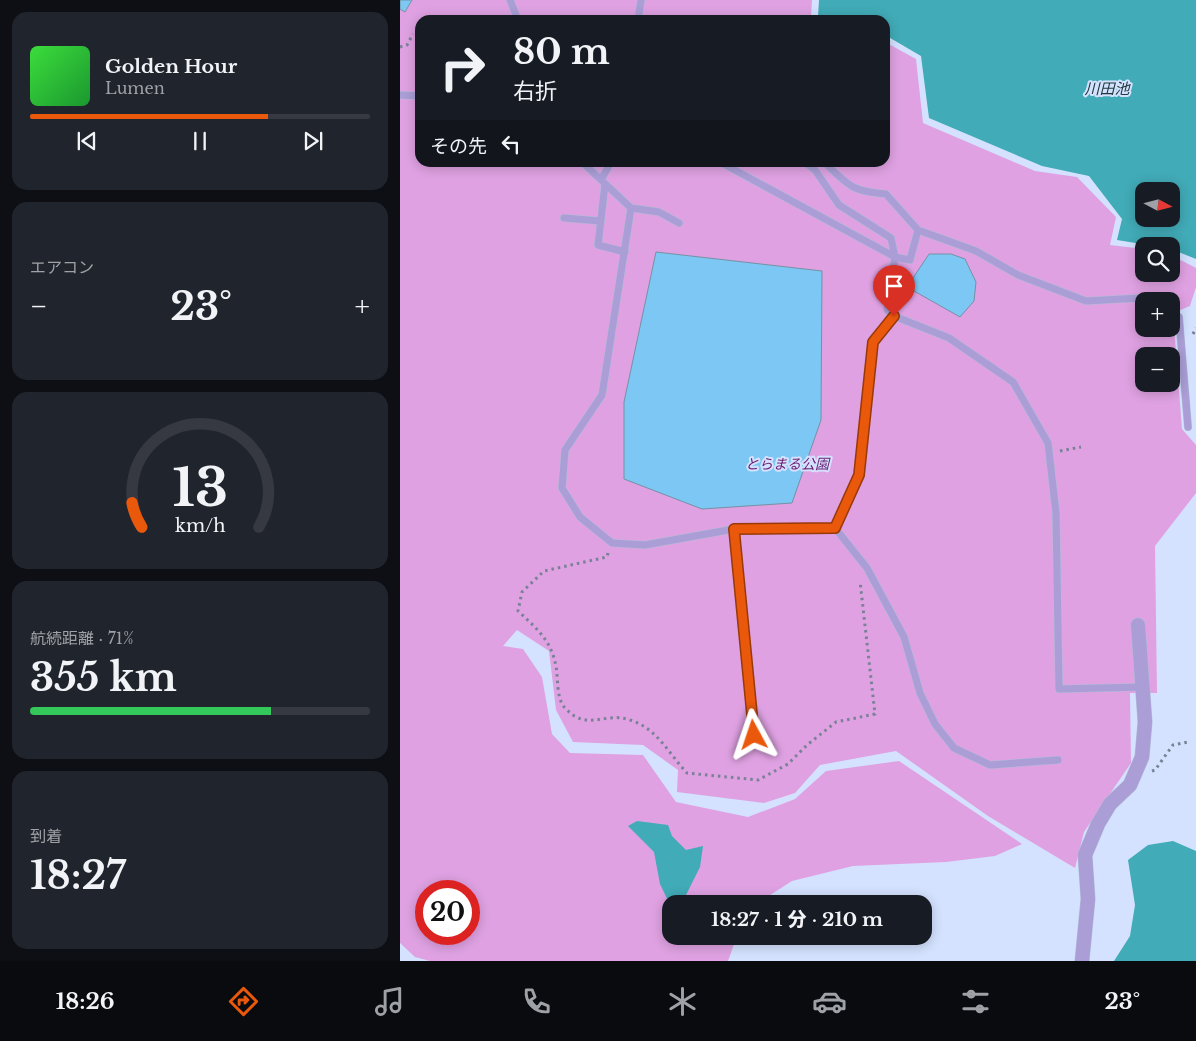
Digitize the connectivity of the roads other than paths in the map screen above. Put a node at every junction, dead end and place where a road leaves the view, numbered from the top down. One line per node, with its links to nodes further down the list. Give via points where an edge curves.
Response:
1 (510, 0): 3 (lane)
2 (641, 0): 4 (lane)
3 (516, 15)
4 (639, 15)
5 (400, 95): 6 (lane)
6 (415, 96)
7 (587, 167): 12 (lane)
8 (609, 167): 12 (lane)
9 (729, 167): 19 (lane)
10 (811, 167): 19 (lane, via 839,205 891,238)
11 (829, 167): 17 (lane, via 846,184 862,192 886,194)
12 (603, 182): 13 (lane); 15 (lane)
13 (631, 208): 16 (lane, via 659,212); 18 (lane)
14 (564, 218): 15 (lane)
15 (600, 221): 18 (lane, via 598,245)
16 (679, 223)
17 (918, 230): 19 (lane, via 910,260); 20 (lane, via 976,251 1018,275 1086,301)
18 (625, 252): 25 (lane, via 602,395 565,450 562,488 580,517 612,543 645,545)
19 (895, 257): 21 (lane, via 887,310)
20 (1135, 298)
21 (894, 316): 24 (lane, via 873,342 859,475); 27 (lane, via 949,338 1013,382 1048,443 1056,513 1059,689)
22 (1180, 329): 23 (lane)
23 (1188, 427)
24 (835, 528): 25 (lane); 29 (lane, via 868,568 904,637 920,692 935,724 954,748 990,764)
25 (734, 529): 28 (lane)
26 (1138, 625): 27 (street)
27 (1142, 687): 30 (street, via 1145,722 1142,757 1130,785 1110,804 1098,824 1085,855 1088,899)
28 (754, 735)
29 (1058, 760)
30 (1082, 961)

